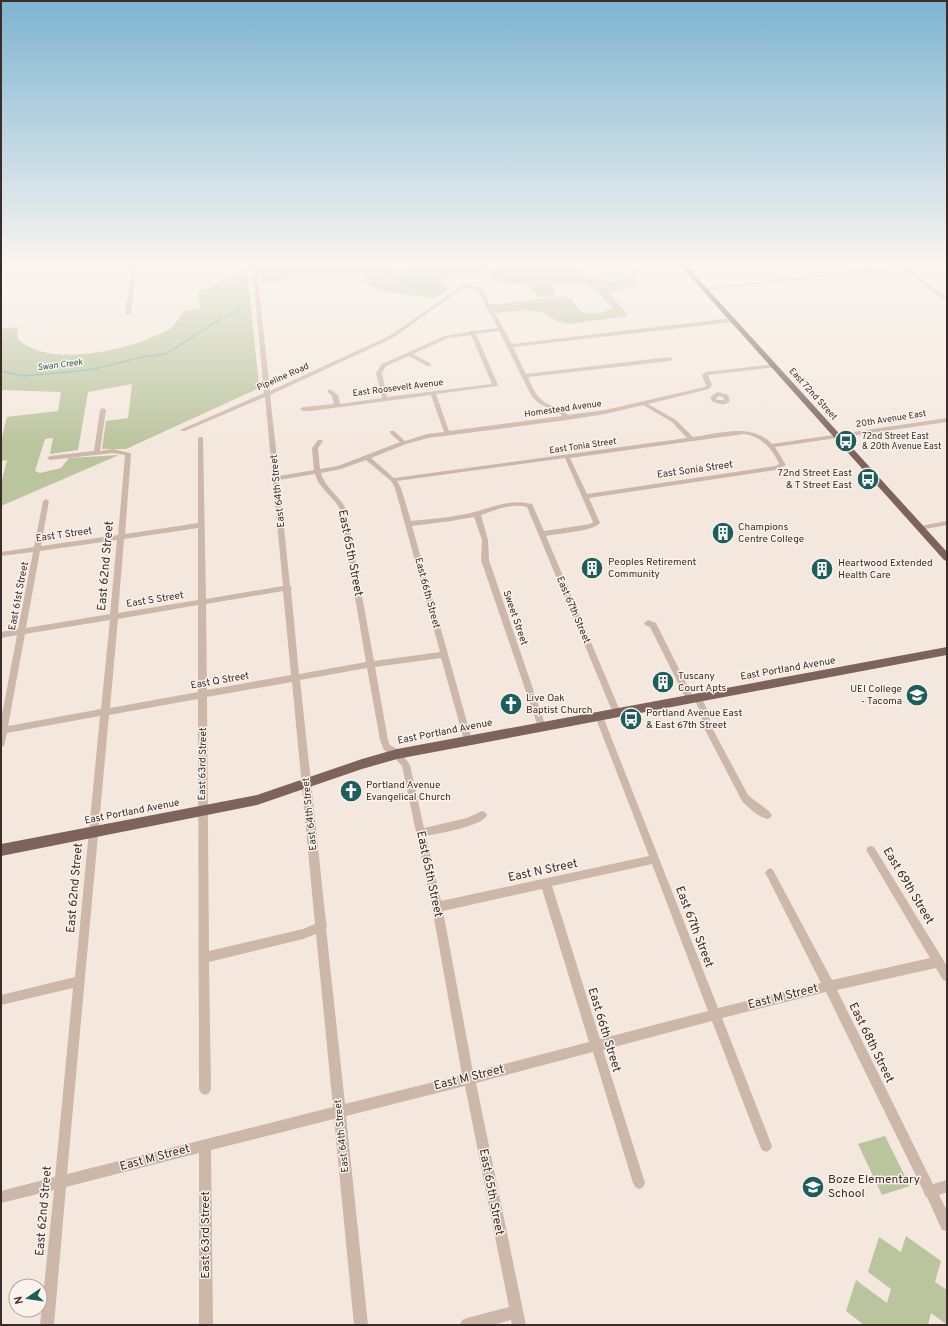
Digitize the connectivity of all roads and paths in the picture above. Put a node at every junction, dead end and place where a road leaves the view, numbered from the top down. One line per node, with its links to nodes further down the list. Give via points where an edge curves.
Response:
1 (260, 325): 17 (street, East 64th Street)
2 (408, 325): 17 (street, Pipeline Road, via 391,337)
3 (498, 325): 6 (street)
4 (691, 325): 8 (street)
5 (737, 325): 12 (main road, East 72nd Street)
6 (500, 329): 7 (street); 8 (street)
7 (472, 332): 9 (street, via 447,336); 16 (street, East Roosevelt Avenue, via 495,385)
8 (510, 346): 13 (street)
9 (409, 354): 11 (street); 19 (street, via 381,368 379,377)
10 (670, 359): 13 (street)
11 (429, 365)
12 (774, 366): 14 (street, via 705,375 709,384); 29 (main road, East 72nd Street)
13 (524, 376): 24 (street, via 537,400 562,412)
14 (705, 390): 18 (street); 20 (street, Homestead Avenue)
15 (330, 391): 21 (street, via 335,395)
16 (433, 393): 19 (street, East Roosevelt Avenue); 28 (street)
17 (268, 394): 26 (street, Pipeline Road); 40 (street, East 64th Street)
18 (714, 395)
19 (385, 399): 21 (street, East Roosevelt Avenue)
20 (645, 404): 24 (street, Homestead Avenue); 31 (street, via 674,421)
21 (337, 405): 22 (street, East Roosevelt Avenue)
22 (303, 409)
23 (103, 410): 35 (street)
24 (567, 418): 28 (street, Homestead Avenue)
25 (947, 420): 29 (street, 20th Avenue East)
26 (183, 430)
27 (392, 432): 33 (street)
28 (446, 433): 33 (street, Homestead Avenue)
29 (838, 436): 34 (street); 48 (main road, East 72nd Street)
30 (201, 438): 47 (street, East 63rd Street)
31 (691, 439): 34 (street, East Tonia Street, via 748,432 763,438); 36 (street, East Tonia Street)
32 (320, 441): 39 (street, East 65th Street, via 315,449)
33 (404, 443): 38 (street, Homestead Avenue)
34 (770, 446): 42 (street, East Sonia Street, via 783,464 780,467)
35 (97, 452): 37 (street); 50 (street, East 62nd Street, via 113,451 128,454)
36 (567, 457): 41 (street, East Tonia Street); 42 (street)
37 (50, 458)
38 (367, 458): 39 (street, Homestead Avenue); 41 (street, East 66th Street)
39 (319, 472): 40 (street, Homestead Avenue); 62 (street, East 65th Street, via 322,483 339,500 343,509)
40 (277, 478): 54 (street, East 64th Street)
41 (393, 480): 46 (street, East 66th Street, via 398,488)
42 (586, 496): 49 (street, via 597,520 596,524)
43 (46, 501): 51 (street, East 61st Street)
44 (477, 514): 46 (street); 49 (street, East 67th Street, via 518,504 530,506); 69 (street, Sweet Street, via 485,540 485,560)
45 (947, 523): 48 (street)
46 (408, 524): 61 (street, East 66th Street)
47 (202, 525): 50 (street, East T Street); 55 (street, East 63rd Street)
48 (920, 528): 53 (main road, East 72nd Street)
49 (542, 534): 67 (street, East 67th Street)
50 (122, 537): 51 (street, East T Street); 56 (street, East 62nd Street)
51 (38, 549): 52 (street, East T Street); 58 (street, East 61st Street)
52 (1, 554)
53 (946, 555)
54 (288, 588): 55 (street, East S Street); 63 (street, East 64th Street)
55 (202, 602): 56 (street, East S Street); 64 (street, East 63rd Street)
56 (114, 616): 58 (street, East S Street); 66 (street, East 62nd Street)
57 (648, 623): 65 (street, via 653,625)
58 (22, 631): 59 (street, East S Street); 70 (street, East 61st Street)
59 (1, 635)
60 (947, 651): 65 (main road, East Portland Avenue)
61 (444, 655): 62 (street, East Q Street); 71 (street, East 66th Street)
62 (371, 664): 63 (street, East Q Street); 73 (street, East 65th Street, via 384,740)
63 (297, 678): 64 (street, East Q Street); 74 (street, East 64th Street)
64 (204, 695): 66 (street, East Q Street); 75 (street, East 63rd Street)
65 (694, 698): 67 (main road, East Portland Avenue); 76 (street, via 705,713 706,724 745,798)
66 (105, 712): 70 (street, East Q Street); 78 (street, East 62nd Street)
67 (616, 713): 68 (main road, East Portland Avenue)
68 (598, 716): 69 (main road, East Portland Avenue); 82 (street, East 67th Street)
69 (542, 727): 71 (main road, East Portland Avenue)
70 (2, 731): 72 (street, East 61st Street)
71 (468, 740): 73 (main road, East Portland Avenue)
72 (1, 743)
73 (397, 754): 74 (main road, East Portland Avenue, via 361,763); 79 (street, East 65th Street, via 406,765)
74 (306, 784): 75 (main road, East Portland Avenue, via 258,800); 86 (street, East 64th Street)
75 (202, 811): 78 (main road, East Portland Avenue); 87 (street, East 63rd Street)
76 (767, 815)
77 (482, 816): 79 (street, via 469,822)
78 (93, 832): 80 (main road, East Portland Avenue); 90 (street, East 62nd Street)
79 (421, 833): 85 (street, East 65th Street)
80 (1, 850)
81 (871, 850): 88 (street, East 69th Street)
82 (655, 859): 84 (street, East N Street); 93 (street, East 67th Street)
83 (770, 873): 91 (street, East 68th Street)
84 (546, 884): 85 (street, East N Street); 94 (street, East 66th Street)
85 (437, 907): 95 (street, East 65th Street)
86 (322, 926): 87 (street, via 303,934); 97 (street, East 64th Street)
87 (204, 958): 96 (street, East 63rd Street)
88 (938, 962): 89 (street, East 69th Street); 91 (street, East M Street)
89 (947, 976)
90 (80, 981): 92 (street); 100 (street, East 62nd Street)
91 (829, 986): 93 (street, East M Street); 103 (street, East 68th Street)
92 (1, 1000)
93 (714, 1015): 94 (street, East M Street); 99 (street, East 67th Street)
94 (595, 1045): 95 (street, East M Street); 101 (street, East 66th Street)
95 (469, 1079): 97 (street, East M Street); 106 (street, East 65th Street)
96 (205, 1090)
97 (340, 1111): 98 (street, East M Street); 109 (street, East 64th Street)
98 (205, 1145): 100 (street, East M Street); 108 (street, East 63rd Street)
99 (766, 1146)
100 (60, 1183): 104 (street, East M Street); 107 (street, East 62nd Street)
101 (639, 1183)
102 (947, 1186): 103 (street)
103 (930, 1192): 105 (street, East 68th Street)
104 (1, 1197)
105 (947, 1225)
106 (517, 1318): 110 (street)
107 (47, 1325)
108 (206, 1325)
109 (361, 1325)
110 (467, 1325)

